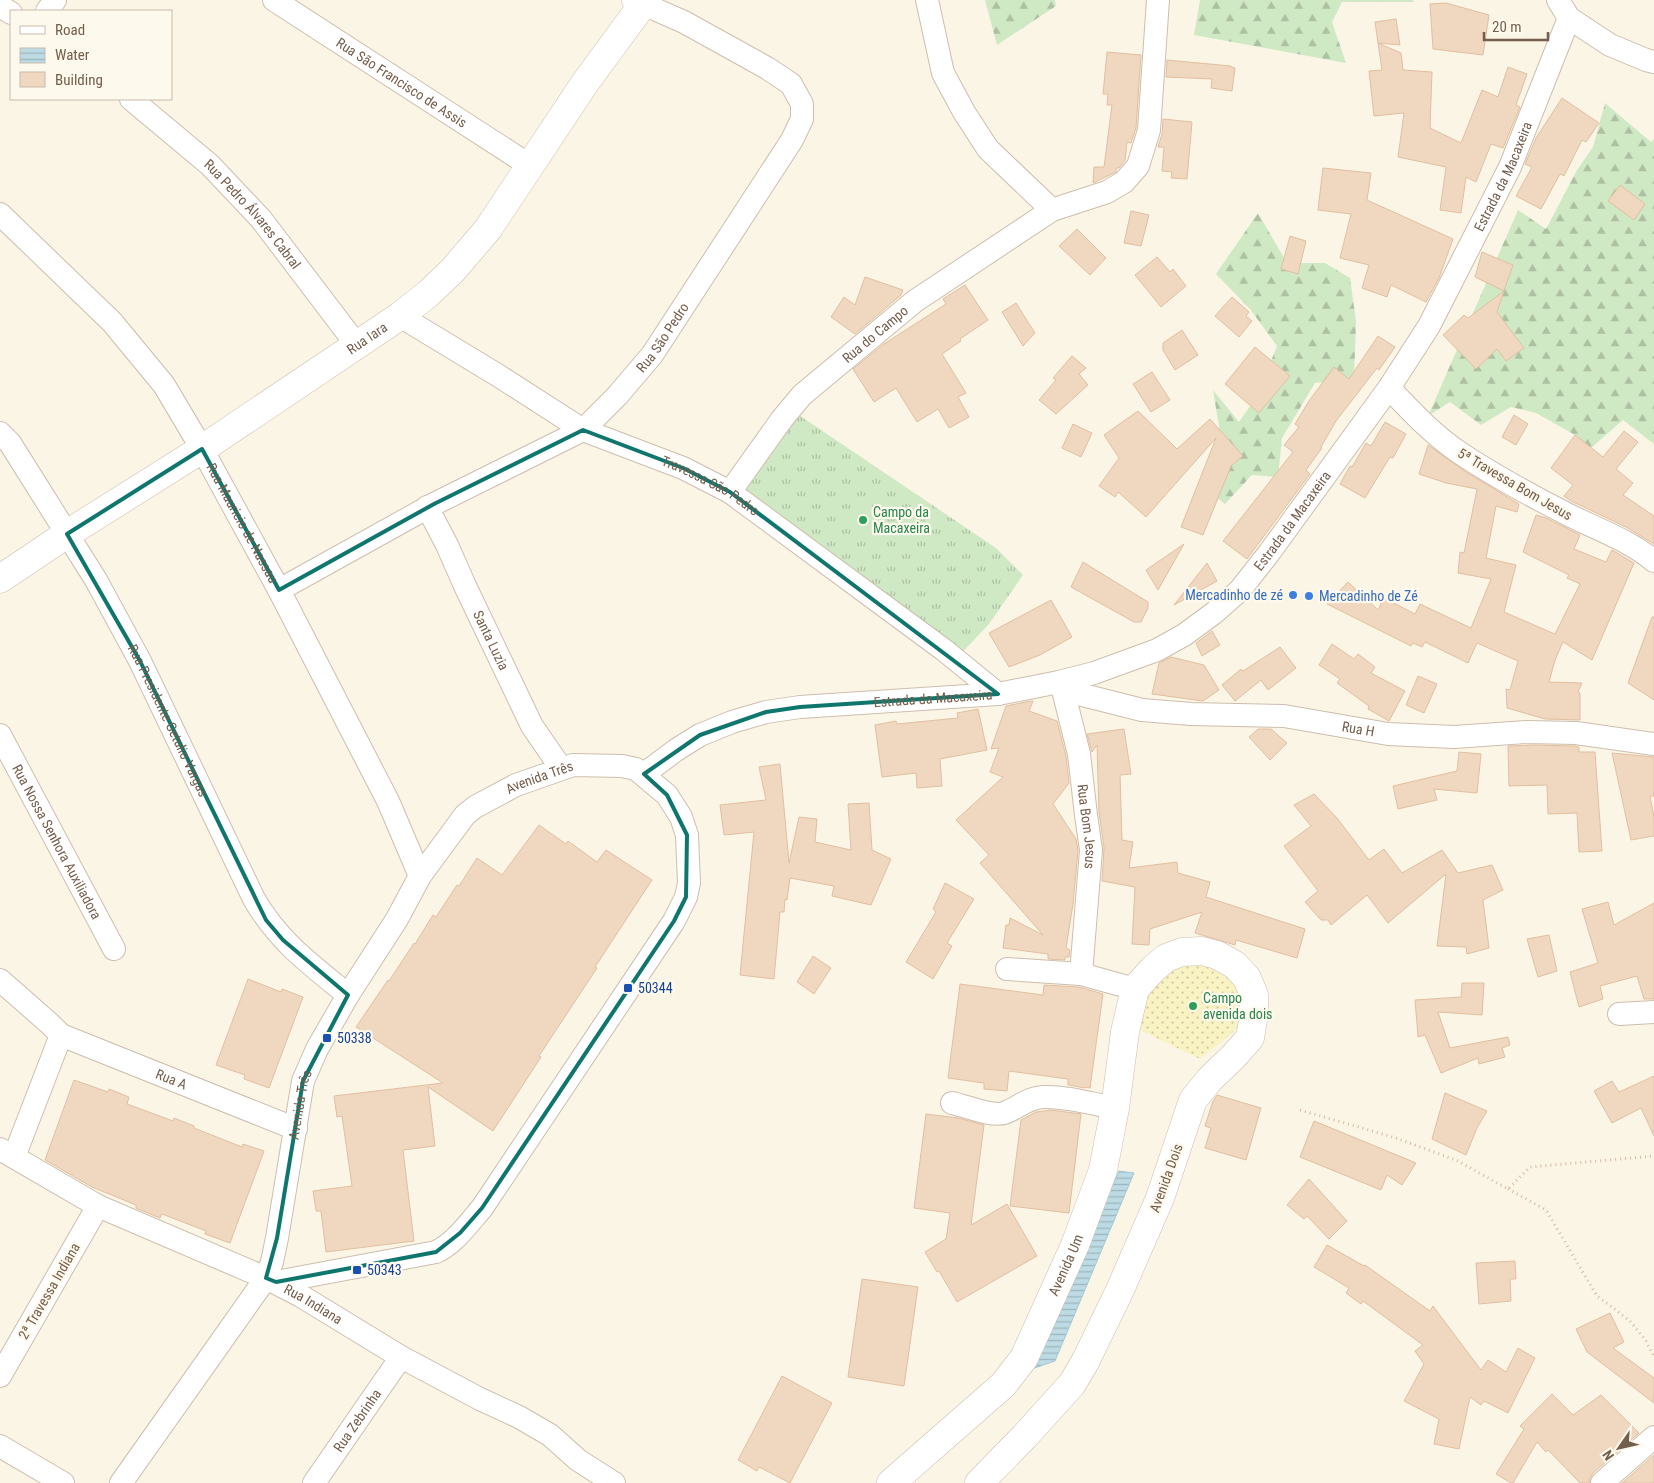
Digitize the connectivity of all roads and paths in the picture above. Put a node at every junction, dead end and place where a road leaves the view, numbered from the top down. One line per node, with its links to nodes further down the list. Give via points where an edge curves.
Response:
1 (274, 0): 8 (street, Rua São Francisco de Assis)
2 (927, 0): 9 (street, via 943,73 964,112 988,149)
3 (1158, 0): 9 (street, Rua do Campo, via 1149,130 1138,166 1124,182 1107,192)
4 (639, 2): 8 (street, Rua Iara); 14 (street, Rua São Pedro, via 684,22 791,84 802,104 802,119 792,140 652,355)
5 (1564, 9): 6 (street, via 1610,45); 13 (street, Estrada da Macaxeira, via 1510,167 1429,326)
6 (1654, 62)
7 (132, 100): 12 (street, Rua Pedro Álvares Cabral, via 210,165 261,218)
8 (529, 165): 11 (street, Rua Iara, via 488,229 429,293)
9 (1052, 210): 17 (street, Rua do Campo, via 915,301 823,376 782,419)
10 (0, 214): 16 (street, Rua Mauricio de Nassau, via 112,322 164,385)
11 (400, 316): 12 (street, Rua Iara); 14 (street, Travessa São Pedro)
12 (356, 344): 16 (street, Rua Iara)
13 (1389, 388): 20 (street, 5ª Travessa Bom Jesus, via 1459,452); 23 (street, Estrada da Macaxeira, via 1240,590 1184,635 1157,650)
14 (583, 430): 17 (street, Travessa São Pedro, via 684,468); 18 (street, Rua São Pedro)
15 (0, 433): 19 (street, Rua Presidente Getulio Vargas, via 10,443)
16 (202, 448): 19 (street, Rua Iara); 22 (street, Rua Mauricio de Nassau)
17 (730, 492): 24 (street, Travessa São Pedro, via 944,650)
18 (427, 507): 22 (street, Rua São Pedro); 27 (street, Santa Luzia, via 532,726)
19 (67, 534): 21 (street, Rua Iara); 35 (street, Rua Presidente Getulio Vargas, via 140,660 266,920 283,940)
20 (1654, 561)
21 (0, 579)
22 (279, 590): 29 (street, Rua Mauricio de Nassau, via 388,801)
23 (1061, 686): 24 (street, Estrada da Macaxeira); 26 (street, Rua H, via 1142,710 1284,716 1388,734 1454,737 1526,732 1576,733); 32 (street, Rua Bom Jesus, via 1079,754 1091,850)
24 (998, 694): 28 (street, Estrada da Macaxeira, via 766,712 700,735)
25 (0, 735): 30 (street, Rua Nossa Senhora Auxiliadora)
26 (1654, 744)
27 (561, 768): 28 (street, Avenida Três, via 573,764 622,766); 29 (street, Avenida Três, via 516,785 475,807 465,815)
28 (644, 774): 47 (street, Avenida Três, via 668,795 687,835 689,883 686,897 674,921 482,1208 455,1238 436,1252)
29 (420, 876): 35 (street, Avenida Três, via 397,919)
30 (114, 949)
31 (1007, 969): 32 (street)
32 (1082, 974): 34 (street)
33 (0, 980): 38 (street)
34 (1135, 989): 40 (street, Avenida Um, via 1125,1032); 58 (street, Avenida Dois, via 1166,958 1182,952 1202,951 1217,955 1235,965 1247,978 1254,995 1250,1038 1193,1100 1160,1198 1120,1290 1072,1384)
35 (348, 995): 42 (street, Avenida Três, via 324,1034 303,1081)
36 (1654, 1012): 37 (street)
37 (1619, 1014)
38 (55, 1030): 42 (street, Rua A); 43 (street)
39 (952, 1103): 40 (street, via 994,1114 1005,1113 1023,1102 1042,1097 1059,1097)
40 (1115, 1108): 57 (street, Avenida Um, via 1103,1170 1075,1245 1024,1358 1003,1385)
41 (1300, 1110): 45 (path, via 1396,1138 1458,1161)
42 (296, 1129): 47 (street, Avenida Três)
43 (7, 1153): 46 (street, Rua Indiana)
44 (1654, 1156): 45 (path, via 1530,1167)
45 (1508, 1189): 49 (path, via 1546,1210 1597,1296 1630,1321)
46 (98, 1206): 47 (street, Rua Indiana); 50 (street, 2ª Travessa Indiana)
47 (270, 1280): 48 (street, Rua Indiana); 54 (street, Avenida Três)
48 (401, 1357): 55 (street, Rua Zebrinha); 56 (street, Rua Indiana, via 550,1435 578,1460)
49 (1654, 1357)
50 (0, 1376)
51 (1654, 1437): 59 (street)
52 (0, 1446): 53 (street)
53 (63, 1483)
54 (121, 1483)
55 (314, 1483)
56 (614, 1483)
57 (891, 1483)
58 (979, 1483)
59 (1602, 1483)

